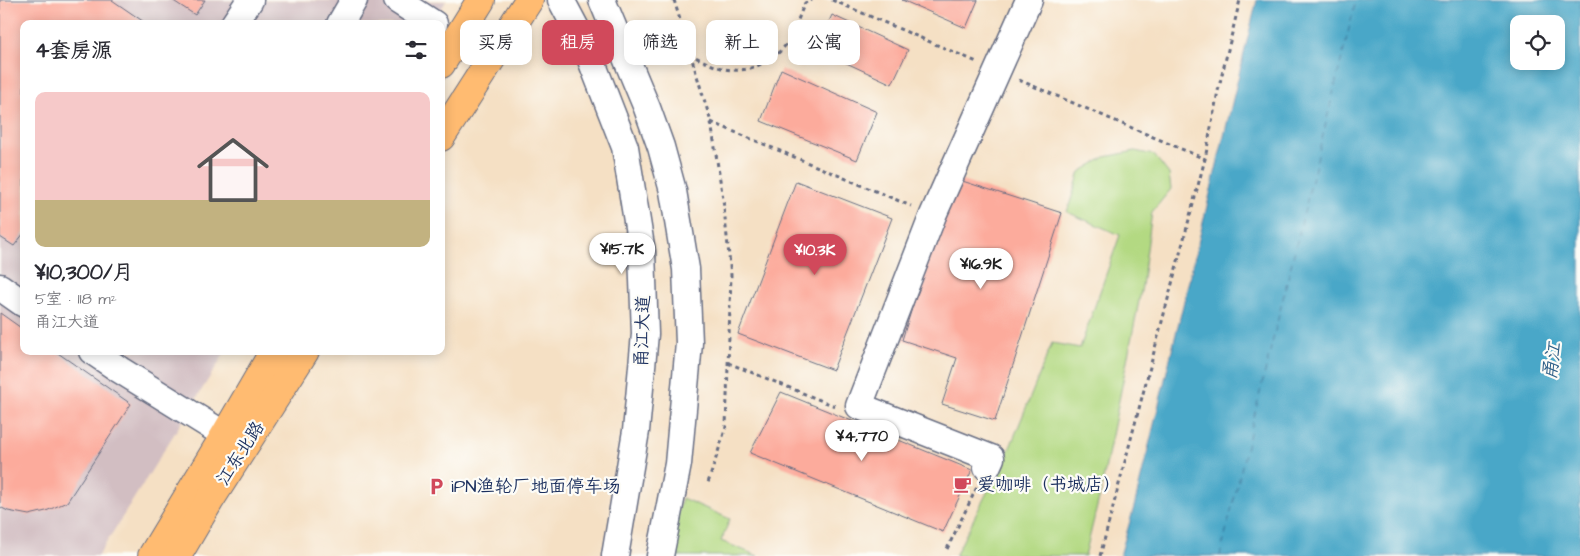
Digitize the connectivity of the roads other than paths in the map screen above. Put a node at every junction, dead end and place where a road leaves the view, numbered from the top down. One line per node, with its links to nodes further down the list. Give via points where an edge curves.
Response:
1 (250, 0): 9 (street)
2 (354, 0): 10 (street)
3 (397, 0): 11 (street)
4 (480, 0): 12 (main road)
5 (529, 0): 13 (main road)
6 (561, 0): 24 (street, 甬江大道, via 586,47 625,147 642,252 645,334 636,431)
7 (602, 0): 25 (street, via 661,147 673,191 686,269 688,352 678,464)
8 (1029, 0): 21 (street, via 933,215 859,406 991,458)
9 (237, 20)
10 (342, 20)
11 (429, 20)
12 (445, 28)
13 (445, 131)
14 (0, 287): 15 (street)
15 (20, 301)
16 (105, 355): 19 (street)
17 (272, 355): 20 (main road, 江东北路)
18 (302, 355): 23 (main road, 江东北路)
19 (125, 361): 20 (street)
20 (225, 435): 22 (main road, 江东北路)
21 (987, 467)
22 (152, 556)
23 (177, 556)
24 (615, 556)
25 (660, 556)

